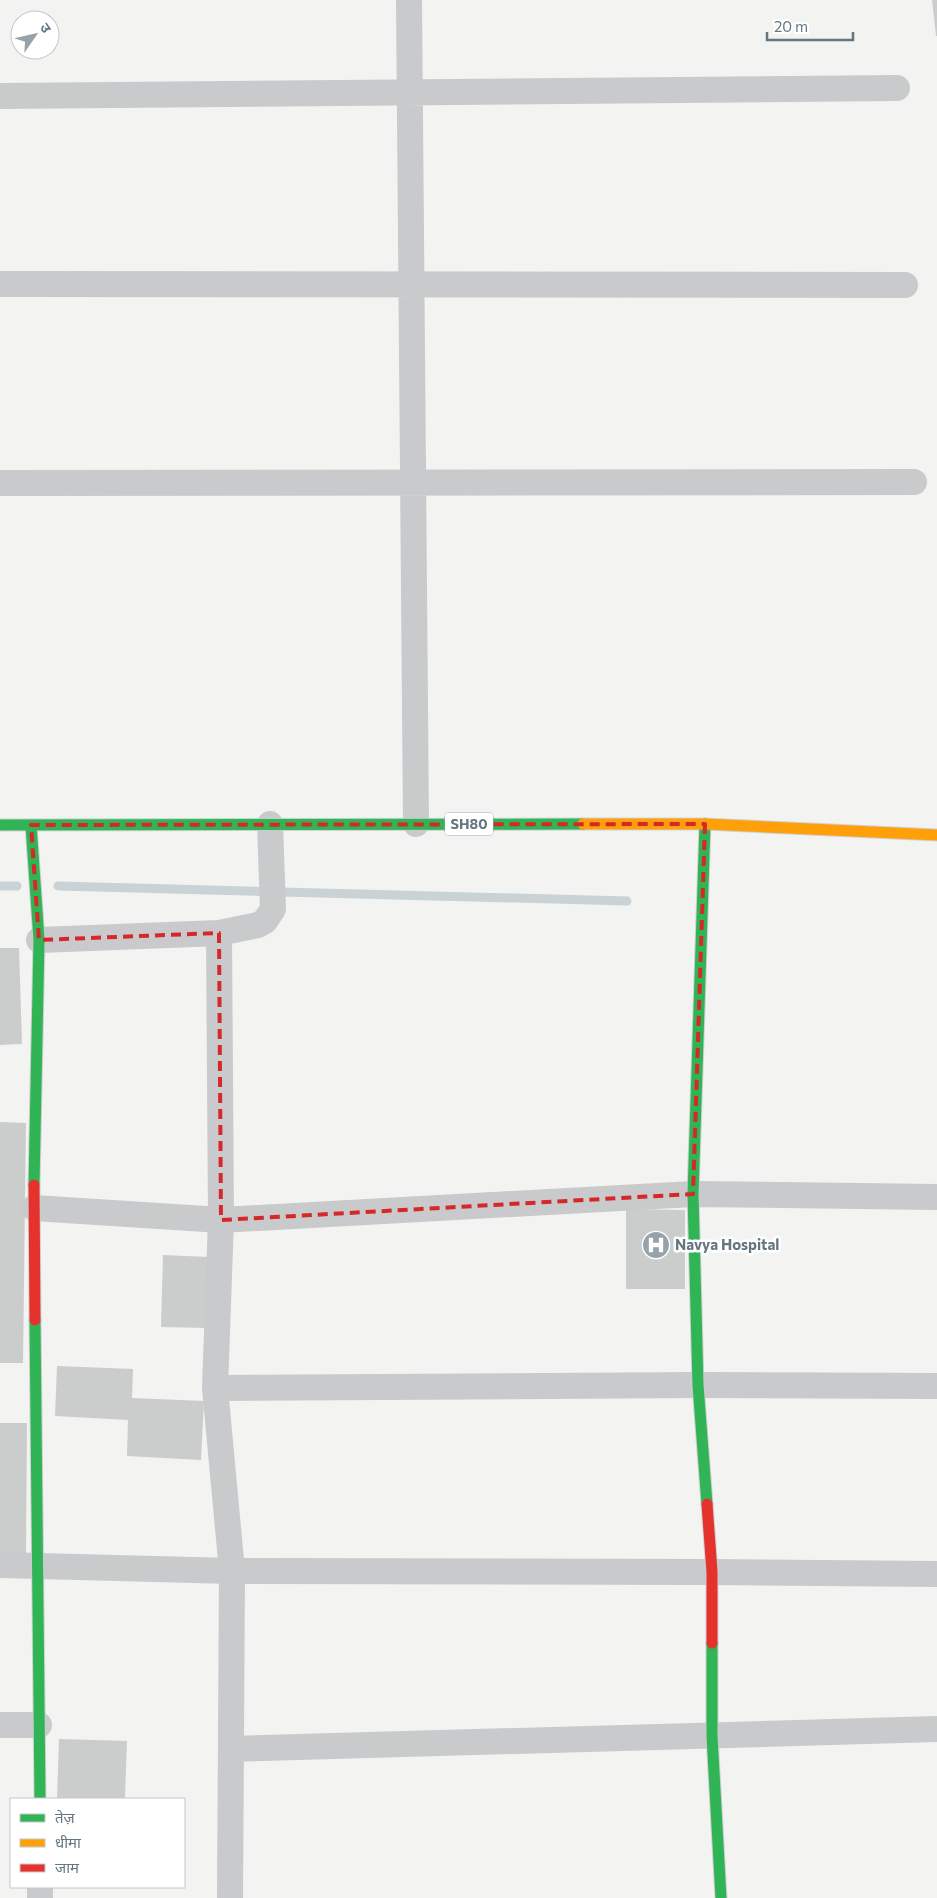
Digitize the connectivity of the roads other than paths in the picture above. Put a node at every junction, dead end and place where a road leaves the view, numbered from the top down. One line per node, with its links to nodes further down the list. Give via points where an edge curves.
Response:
1 (410, 0): 3 (street)
2 (896, 88): 3 (street)
3 (410, 92): 4 (street); 6 (street)
4 (0, 96)
5 (0, 284): 6 (street)
6 (412, 285): 7 (street); 8 (street)
7 (905, 285)
8 (413, 482): 9 (street); 10 (street); 12 (street)
9 (914, 482)
10 (0, 483)
11 (270, 824): 12 (street, SH80); 15 (street, SH80); 17 (street, via 273,903 270,916 265,921)
12 (416, 824): 13 (street, SH80)
13 (705, 824): 16 (street, SH80); 19 (street)
14 (0, 825): 15 (street, SH80)
15 (31, 825): 18 (street)
16 (937, 835)
17 (219, 933): 18 (street); 22 (street)
18 (39, 940): 21 (street)
19 (693, 1194): 20 (street); 22 (street); 23 (street)
20 (937, 1197)
21 (34, 1208): 22 (street); 27 (street)
22 (221, 1220): 25 (street)
23 (698, 1385): 24 (street); 25 (street); 29 (street)
24 (937, 1386)
25 (215, 1388): 28 (street)
26 (0, 1565): 27 (street)
27 (38, 1566): 28 (street); 32 (street)
28 (232, 1571): 29 (street); 35 (street)
29 (712, 1572): 30 (street); 34 (street)
30 (937, 1574)
31 (0, 1725): 32 (street)
32 (39, 1725): 36 (street)
33 (937, 1729): 34 (street)
34 (712, 1736): 35 (street); 38 (street)
35 (231, 1749): 37 (street)
36 (40, 1798)
37 (230, 1898)
38 (721, 1898)

